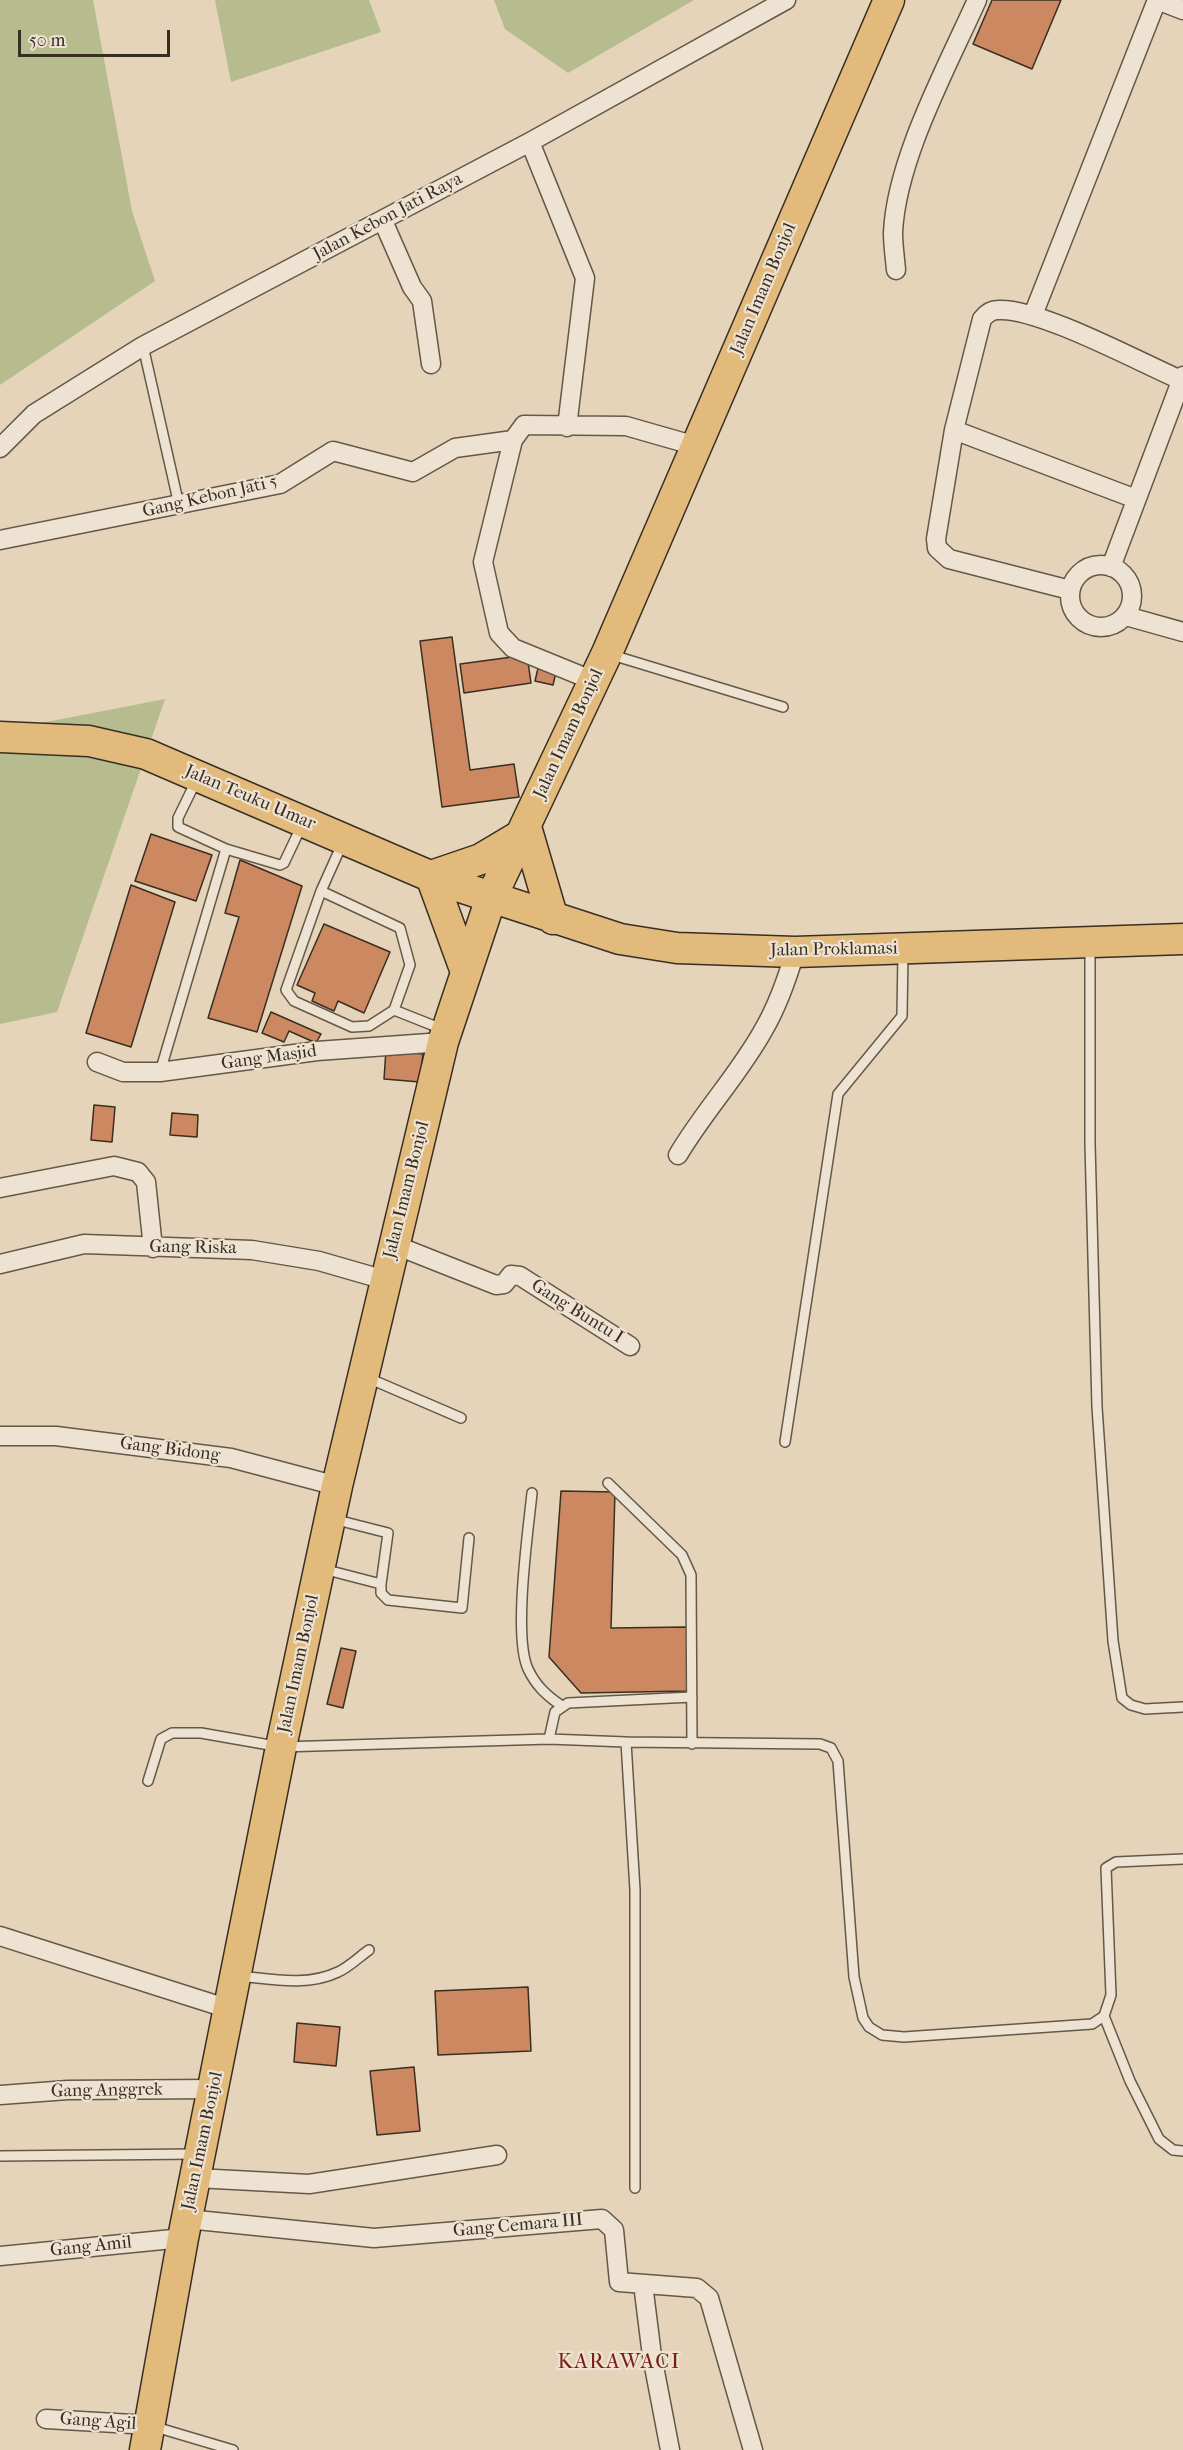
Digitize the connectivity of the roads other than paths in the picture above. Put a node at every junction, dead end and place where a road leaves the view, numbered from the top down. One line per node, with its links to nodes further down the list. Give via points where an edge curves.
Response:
1 (786, 0): 6 (street, Jalan Kebon Jati Raya)
2 (889, 0): 16 (main road, Jalan Imam Bonjol)
3 (976, 0): 8 (street, via 916,137 893,233)
4 (1157, 0): 5 (street); 9 (street)
5 (1183, 10)
6 (530, 142): 7 (street, Jalan Kebon Jati Raya); 13 (street, via 585,278)
7 (382, 221): 10 (street, Jalan Kebon Jati Raya); 11 (street, via 422,301)
8 (896, 270)
9 (1033, 315): 12 (street); 14 (street, via 998,309 982,319)
10 (143, 346): 17 (street, Jalan Kebon Jati Raya, via 34,414); 19 (lane)
11 (431, 364)
12 (1183, 379): 18 (street)
13 (567, 427): 15 (street, via 524,425); 16 (street, via 626,426)
14 (954, 430): 18 (street); 22 (street, via 937,548 949,558)
15 (513, 440): 19 (street, Gang Kebon Jati 5, via 455,448 413,472 333,451 280,484); 26 (street, via 483,562 499,633 513,648)
16 (696, 446): 25 (main road, Jalan Imam Bonjol)
17 (0, 448)
18 (1136, 499): 21 (street)
19 (179, 506): 20 (street, Gang Kebon Jati 5)
20 (0, 540)
21 (1111, 567): 22 (street, via 1101,565 1081,572); 23 (street, via 1120,571 1131,587 1133,597)
22 (1070, 590): 23 (street, via 1073,610 1088,624 1108,627)
23 (1126, 616): 24 (street)
24 (1183, 632)
25 (607, 653): 26 (main road, Jalan Imam Bonjol); 27 (lane)
26 (594, 681): 31 (main road, Jalan Imam Bonjol)
27 (783, 707)
28 (2, 731): 29 (main road, Jalan Teuku Umar, via 89,741 146,754)
29 (198, 776): 30 (main road, Jalan Teuku Umar); 33 (lane, via 178,818 178,827)
30 (304, 820): 32 (main road, Jalan Teuku Umar); 33 (lane, via 280,865)
31 (525, 831): 34 (main road, via 481,859); 36 (main road, Jalan Imam Bonjol); 37 (main road)
32 (345, 838): 34 (main road, Jalan Teuku Umar); 35 (lane)
33 (226, 849): 46 (lane)
34 (431, 876): 36 (main road, Jalan Teuku Umar); 42 (main road)
35 (321, 891): 43 (lane, via 400,928 410,965); 43 (lane, via 286,990 294,1001 352,1027 369,1026)
36 (491, 898): 37 (main road, Jalan Proklamasi); 42 (main road, Jalan Imam Bonjol)
37 (553, 919): 41 (main road, Jalan Proklamasi, via 620,939 677,948)
38 (1183, 939): 39 (main road, Jalan Proklamasi)
39 (1090, 942): 40 (main road, Jalan Proklamasi); 67 (lane, via 1090,1144 1097,1407 1113,1641 1122,1698 1145,1709)
40 (903, 948): 41 (main road, Jalan Proklamasi); 57 (lane, via 902,1016 838,1094)
41 (795, 952): 47 (street, via 784,989 763,1032)
42 (466, 972): 44 (main road, Jalan Imam Bonjol)
43 (394, 1010): 44 (lane)
44 (445, 1037): 46 (street, Gang Masjid); 49 (main road, Jalan Imam Bonjol)
45 (97, 1062): 46 (street, Gang Masjid, via 123,1072)
46 (160, 1072)
47 (678, 1155)
48 (0, 1188): 50 (street, via 114,1166 138,1172 146,1182)
49 (395, 1245): 52 (main road, Jalan Imam Bonjol); 53 (street, Gang Buntu I, via 496,1285 504,1284 511,1275 520,1276)
50 (153, 1248): 51 (street, Gang Riska, via 84,1244); 52 (street, Gang Riska, via 252,1250 320,1261)
51 (0, 1264)
52 (385, 1280): 54 (main road, Jalan Imam Bonjol)
53 (630, 1346)
54 (363, 1376): 55 (lane); 59 (main road, Jalan Imam Bonjol)
55 (460, 1418)
56 (0, 1436): 59 (street, Gang Bidong, via 56,1436 231,1458)
57 (785, 1442)
58 (608, 1484): 65 (lane, via 682,1555 691,1575)
59 (337, 1486): 61 (main road, Jalan Imam Bonjol)
60 (532, 1494): 66 (lane, via 522,1636 527,1667 544,1694)
61 (330, 1518): 63 (main road, Jalan Imam Bonjol); 64 (lane, via 388,1533)
62 (469, 1538): 64 (lane, via 462,1608 388,1600 381,1593)
63 (320, 1568): 64 (lane); 71 (main road, Jalan Imam Bonjol)
64 (381, 1584)
65 (692, 1697): 66 (lane); 70 (lane)
66 (562, 1706): 68 (lane, via 555,1712)
67 (1183, 1707)
68 (549, 1739): 69 (lane); 71 (lane)
69 (626, 1742): 70 (lane); 85 (lane, via 635,1890)
70 (692, 1744): 78 (lane, via 820,1744 831,1748 838,1761 854,1977 863,2018 869,2027 882,2034 904,2037 1092,2024)
71 (281, 1747): 72 (lane, via 201,1733 172,1733 160,1739); 76 (main road, Jalan Imam Bonjol)
72 (148, 1781)
73 (1183, 1859): 78 (lane, via 1116,1862 1106,1868 1111,1995)
74 (0, 1936): 77 (street)
75 (369, 1950): 76 (lane, via 339,1972 321,1979 291,1982)
76 (235, 1976): 77 (main road, Jalan Imam Bonjol)
77 (230, 2009): 79 (main road, Jalan Imam Bonjol)
78 (1104, 2016): 81 (lane, via 1159,2139 1173,2150)
79 (215, 2089): 80 (street, Gang Anggrek, via 68,2090); 84 (main road, Jalan Imam Bonjol)
80 (0, 2095)
81 (1183, 2151)
82 (497, 2155): 84 (street, via 309,2184)
83 (0, 2156): 84 (lane)
84 (198, 2166): 86 (main road, Jalan Imam Bonjol)
85 (635, 2188)
86 (185, 2228): 87 (street, Gang Amil); 88 (street, Gang Cemara III, via 374,2238 602,2219 614,2230 619,2282); 90 (main road, Jalan Imam Bonjol)
87 (0, 2256)
88 (643, 2284): 92 (street); 93 (street, Gang Cemara III, via 697,2288 709,2298)
89 (46, 2419): 90 (street, Gang Agil)
90 (148, 2438): 91 (lane)
91 (233, 2450)
92 (670, 2450)
93 (753, 2450)

